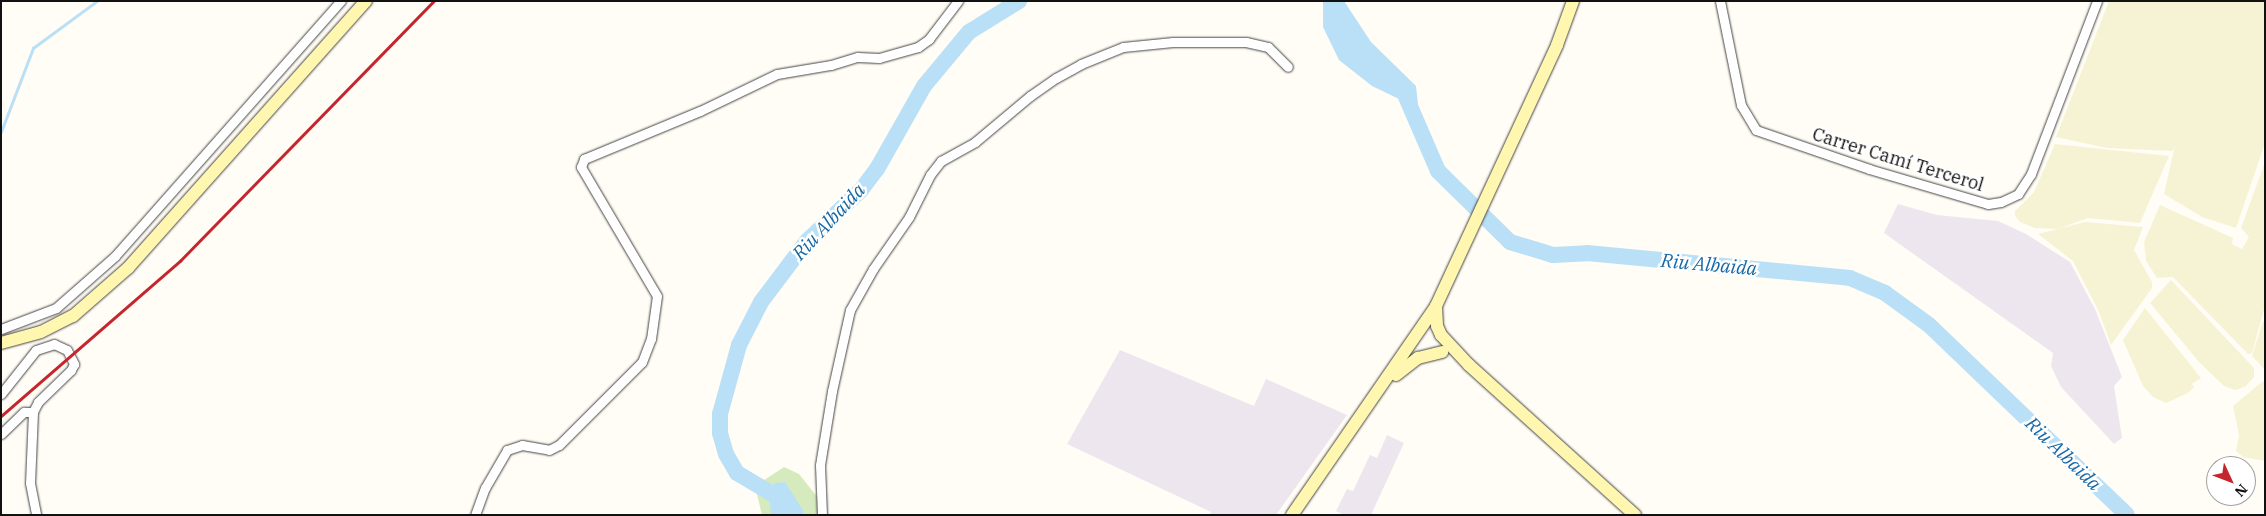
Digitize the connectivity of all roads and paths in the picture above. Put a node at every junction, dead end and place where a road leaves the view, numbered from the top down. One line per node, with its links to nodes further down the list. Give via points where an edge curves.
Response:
1 (341, 1): 9 (street, via 200,156 115,256 56,308)
2 (366, 1): 12 (street, via 128,268 73,316 41,332)
3 (958, 1): 20 (street, via 939,28 918,47 899,54 858,57 831,66 777,74 584,159 581,167 657,296 651,339 642,362 559,445 549,450 522,445 507,450 485,488)
4 (1572, 1): 8 (street, via 1543,75)
5 (1720, 1): 6 (street, Carrer Camí Tercerol, via 1741,105 1756,130 1878,172 1988,204 2018,194 2029,180)
6 (2097, 1)
7 (1288, 67): 21 (street, via 1268,47 1246,42 1173,42 1114,49 1056,78 975,142 941,160 850,310 820,465)
8 (1436, 306): 10 (street); 11 (street, via 1436,326)
9 (1, 329)
10 (1420, 331): 11 (street); 13 (street, via 1428,346); 15 (street)
11 (1441, 335): 14 (street)
12 (1, 343)
13 (1442, 352): 14 (street); 15 (street, via 1418,358)
14 (1469, 365): 23 (street)
15 (1380, 390): 22 (street)
16 (1, 394): 17 (street, via 30,355 54,344 62,346 74,364 38,402)
17 (33, 412): 18 (street, via 24,412); 19 (street, via 30,483)
18 (1, 434)
19 (36, 515)
20 (475, 515)
21 (822, 515)
22 (1292, 515)
23 (1634, 515)

